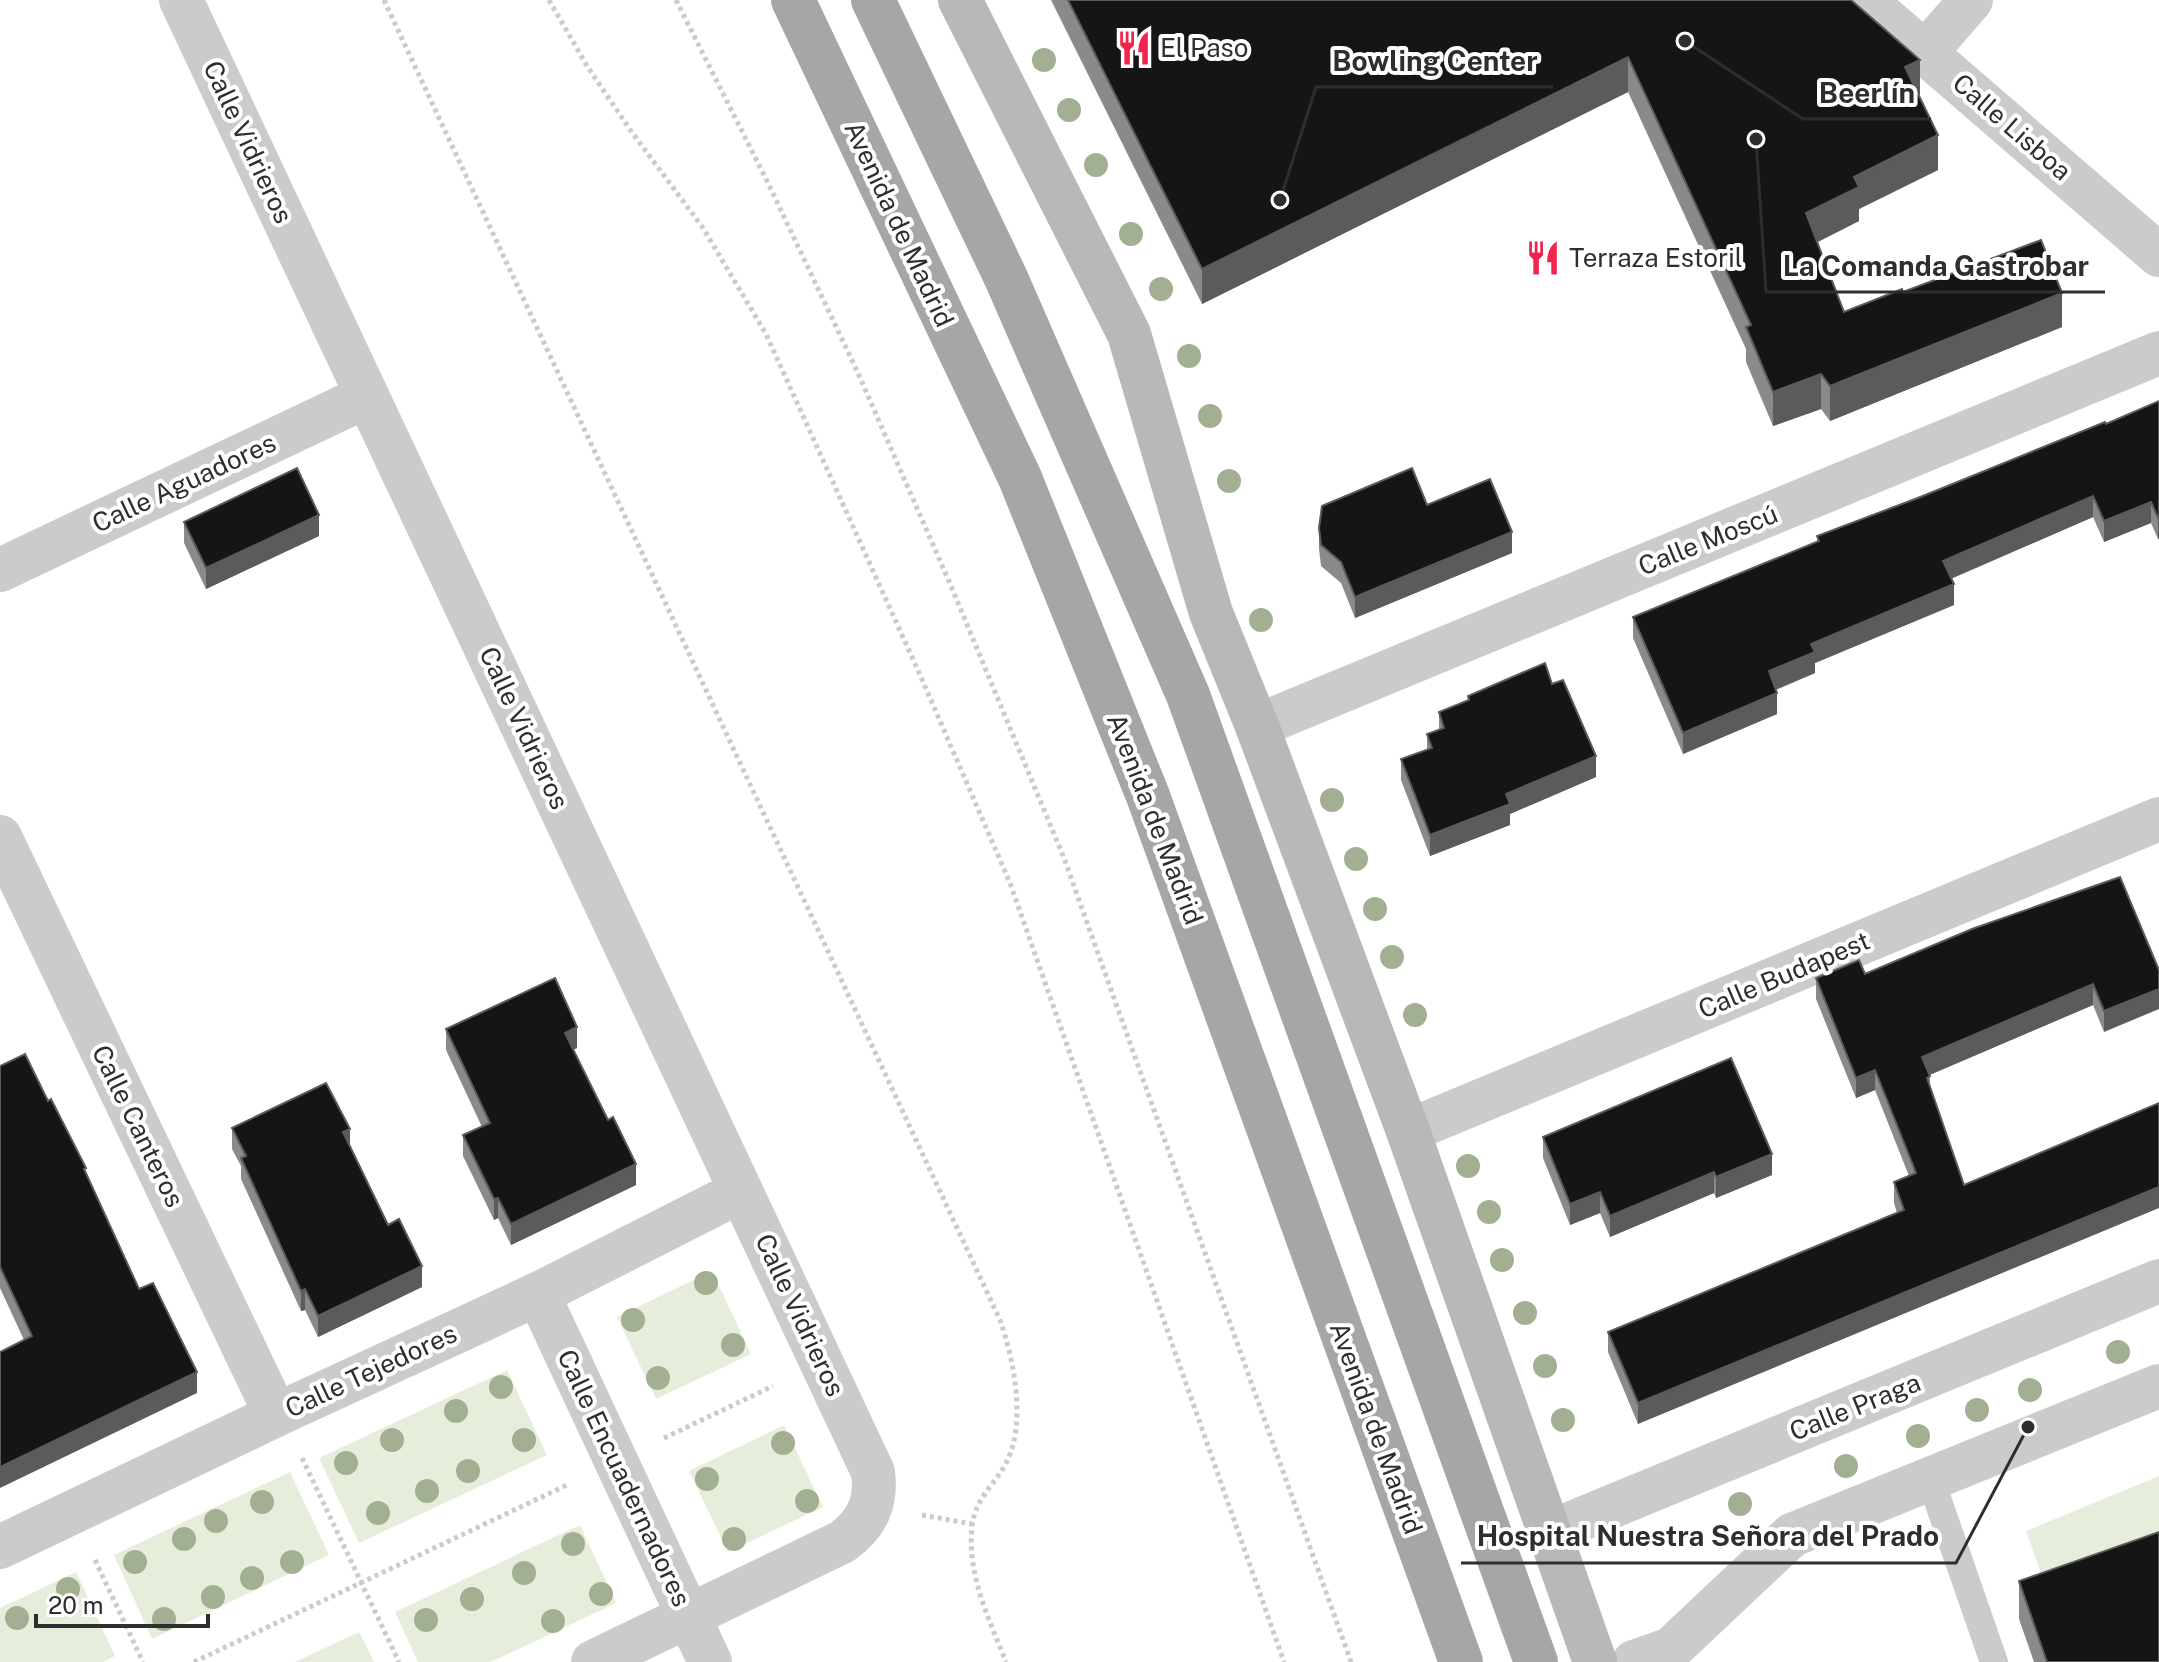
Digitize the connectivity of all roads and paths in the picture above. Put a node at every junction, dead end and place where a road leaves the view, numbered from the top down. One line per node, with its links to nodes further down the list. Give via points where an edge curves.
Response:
1 (181, 0): 13 (street, Calle Vidrieros)
2 (384, 0): 30 (path, via 1000,1320 1015,1382 1014,1444)
3 (549, 0): 42 (path, via 587,66 703,228 766,334 896,620 1010,883)
4 (676, 0): 43 (path, via 841,335 1064,858)
5 (793, 0): 44 (main road, Avenida de Madrid, via 1020,478 1119,723)
6 (873, 0): 45 (main road, via 1006,278 1188,695)
7 (960, 0): 15 (main road, via 1129,334 1211,613)
8 (1864, 0): 10 (street, Calle Lisboa)
9 (1971, 0): 10 (street)
10 (1925, 53): 11 (street, Calle Lisboa)
11 (2159, 255)
12 (2159, 353): 15 (street, Calle Moscú)
13 (367, 396): 14 (street, Calle Aguadores); 19 (street, Calle Vidrieros)
14 (0, 570)
15 (1257, 726): 18 (main road)
16 (2159, 819): 18 (street, Calle Budapest)
17 (0, 837): 24 (street, Calle Canteros)
18 (1408, 1131): 31 (main road)
19 (741, 1191): 21 (street, Calle Tejedores); 35 (street, Calle Vidrieros, via 867,1456 874,1496 865,1520 842,1542)
20 (2159, 1281): 31 (street, Calle Praga)
21 (538, 1294): 24 (street, Calle Tejedores); 35 (street, Calle Encuadernadores)
22 (773, 1386): 25 (path)
23 (2159, 1386): 27 (street)
24 (276, 1415): 32 (street, Calle Tejedores)
25 (664, 1438)
26 (302, 1457): 34 (path)
27 (1930, 1478): 47 (street, via 1792,1535 1671,1649); 48 (lane)
28 (567, 1485): 34 (path)
29 (913, 1513): 30 (path)
30 (972, 1524): 41 (path, via 977,1588)
31 (1550, 1532): 46 (main road)
32 (0, 1547)
33 (93, 1555): 36 (path)
34 (361, 1583): 37 (path); 38 (path)
35 (689, 1615): 39 (street, Calle Vidrieros); 40 (street, Calle Encuadernadores)
36 (143, 1662)
37 (194, 1662)
38 (399, 1662)
39 (593, 1662)
40 (710, 1662)
41 (1006, 1662)
42 (1284, 1662)
43 (1351, 1662)
44 (1461, 1662)
45 (1536, 1662)
46 (1595, 1662)
47 (1634, 1662)
48 (1994, 1662)

